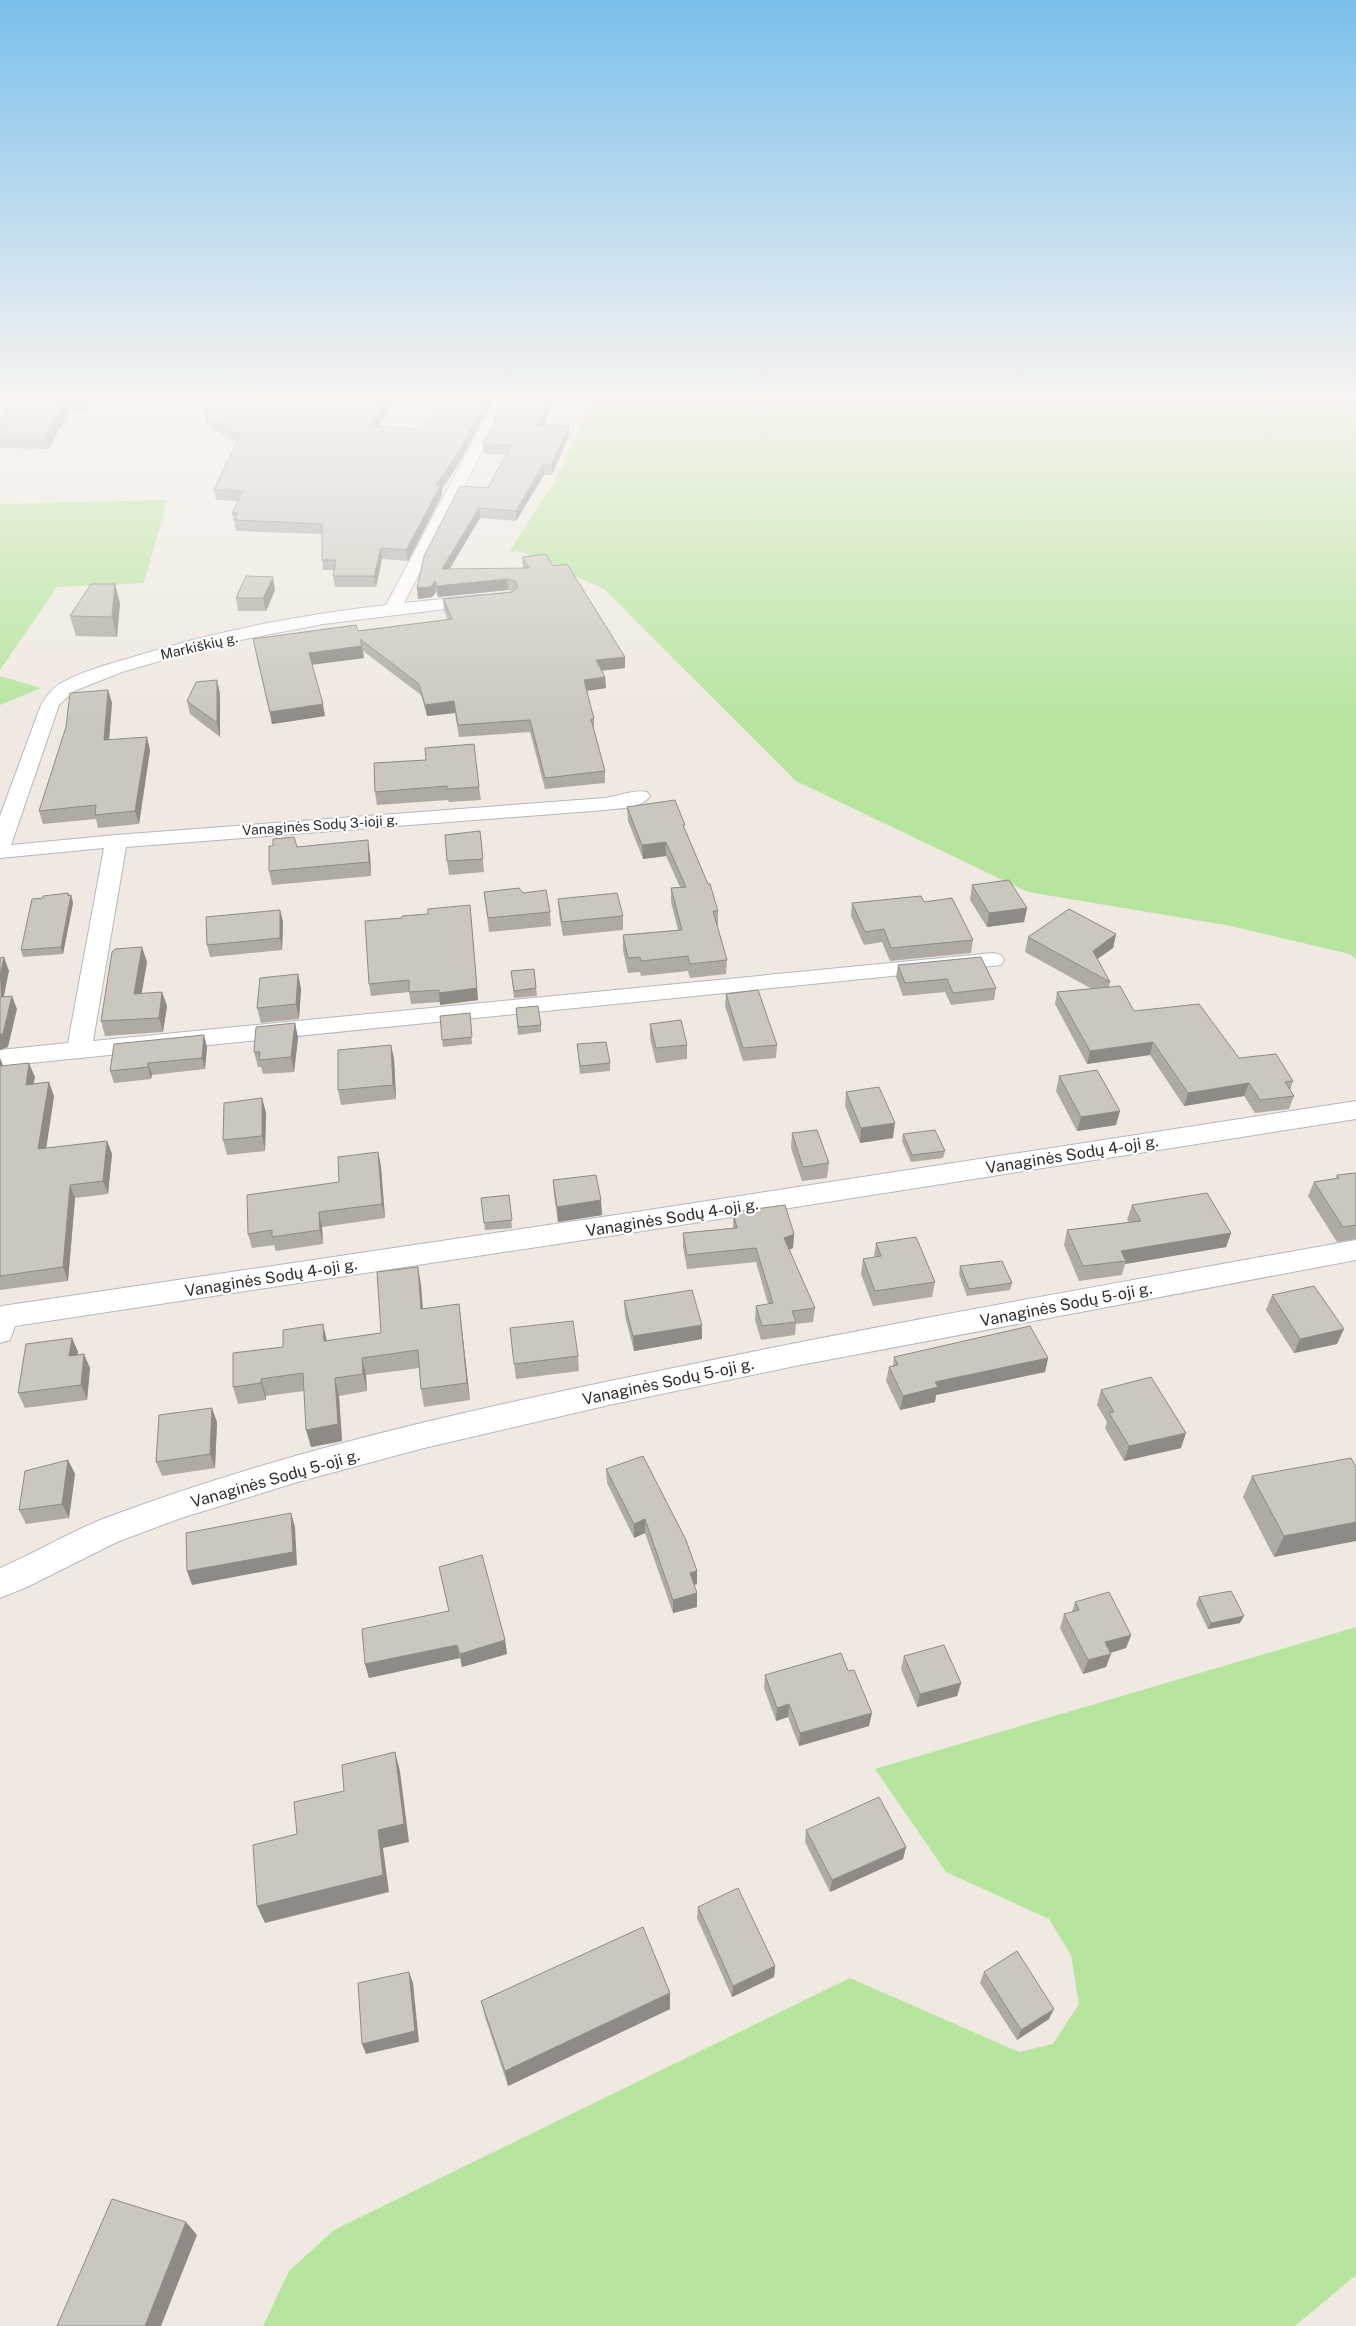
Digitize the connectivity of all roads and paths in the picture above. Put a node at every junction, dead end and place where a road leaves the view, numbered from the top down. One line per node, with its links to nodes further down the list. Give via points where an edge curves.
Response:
1 (447, 507): 3 (street)
2 (500, 598): 3 (street, Markiškių g.)
3 (393, 608): 6 (street, Markiškių g., via 300,623 169,651 67,687 50,705)
4 (640, 796): 5 (street, Vanaginės Sodų 3-ioji g., via 630,801 605,804)
5 (116, 841): 7 (street, Vanaginės Sodų 3-ioji g.); 9 (street)
6 (0, 845)
7 (0, 852)
8 (993, 960): 9 (street)
9 (79, 1051): 10 (street)
10 (0, 1058)
11 (1356, 1110): 13 (street, Vanaginės Sodų 4-oji g., via 2,1317)
12 (1356, 1250): 14 (street, Vanaginės Sodų 5-oji g., via 725,1368 488,1420 316,1465 180,1506 116,1528)
13 (0, 1332)
14 (0, 1583)

